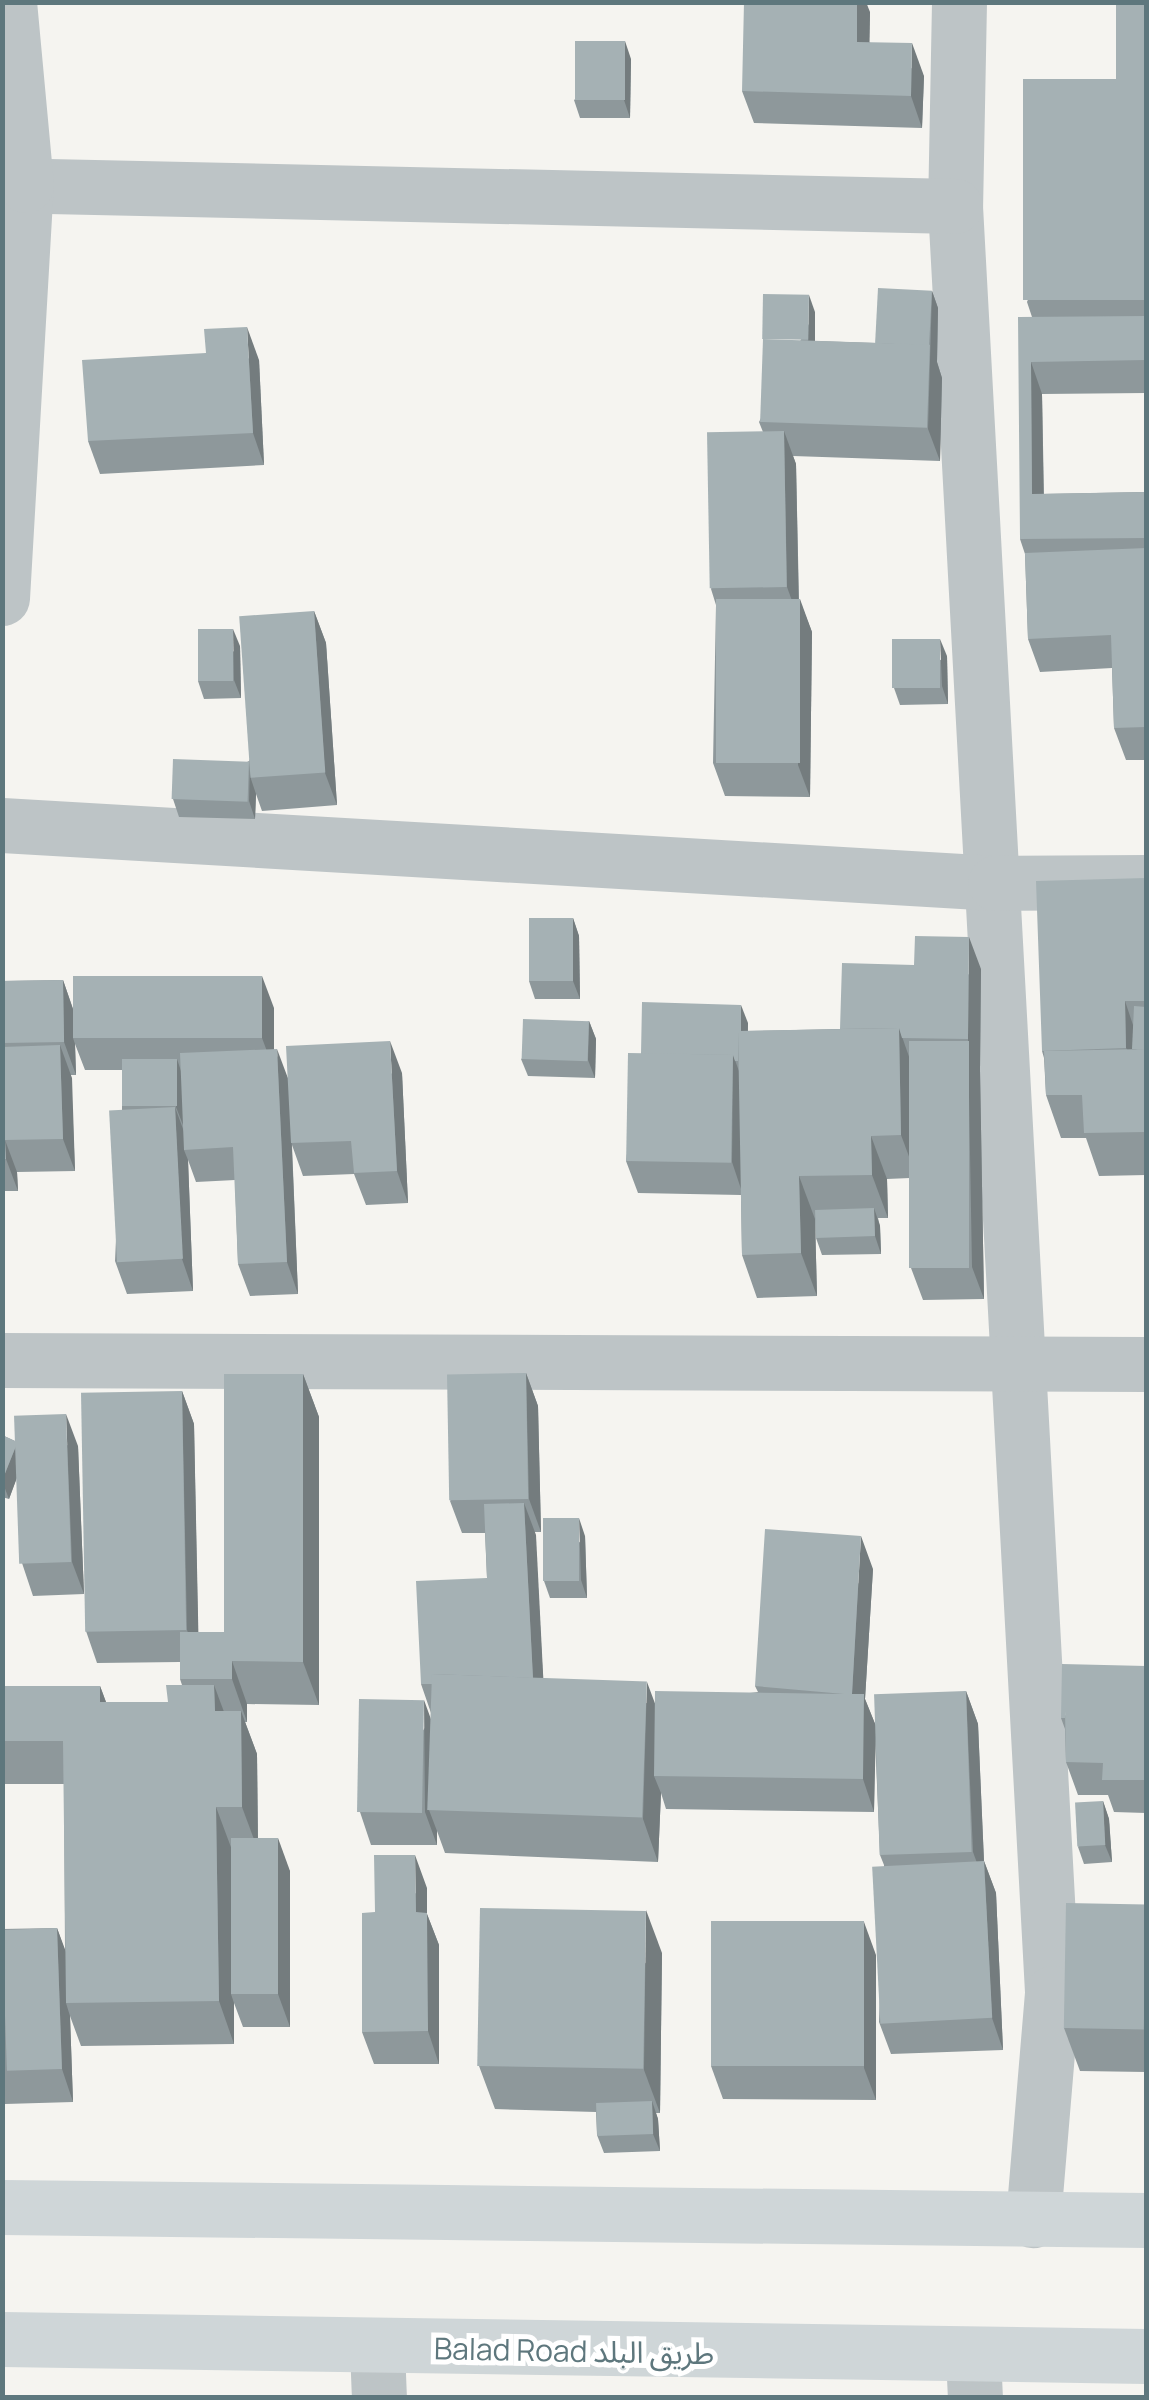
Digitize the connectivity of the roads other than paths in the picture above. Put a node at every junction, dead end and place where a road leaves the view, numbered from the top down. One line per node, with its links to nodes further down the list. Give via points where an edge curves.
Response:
1 (8, 2): 3 (street)
2 (960, 2): 4 (street)
3 (14, 185): 4 (street); 5 (street)
4 (955, 206): 8 (street)
5 (2, 598)
6 (2, 826): 8 (street)
7 (1146, 882): 8 (street)
8 (996, 883): 11 (street)
9 (2, 1360): 11 (street)
10 (1146, 1364): 11 (street)
11 (1020, 1368): 13 (street, via 1052,1993)
12 (2, 2207): 13 (highway)
13 (1034, 2220): 14 (highway)
14 (1146, 2220)
15 (2, 2339): 17 (highway, Balad Road طريق البلد)
16 (1146, 2356): 18 (highway, Balad Road طريق البلد)
17 (378, 2373): 18 (highway, Balad Road طريق البلد)
18 (974, 2377)

